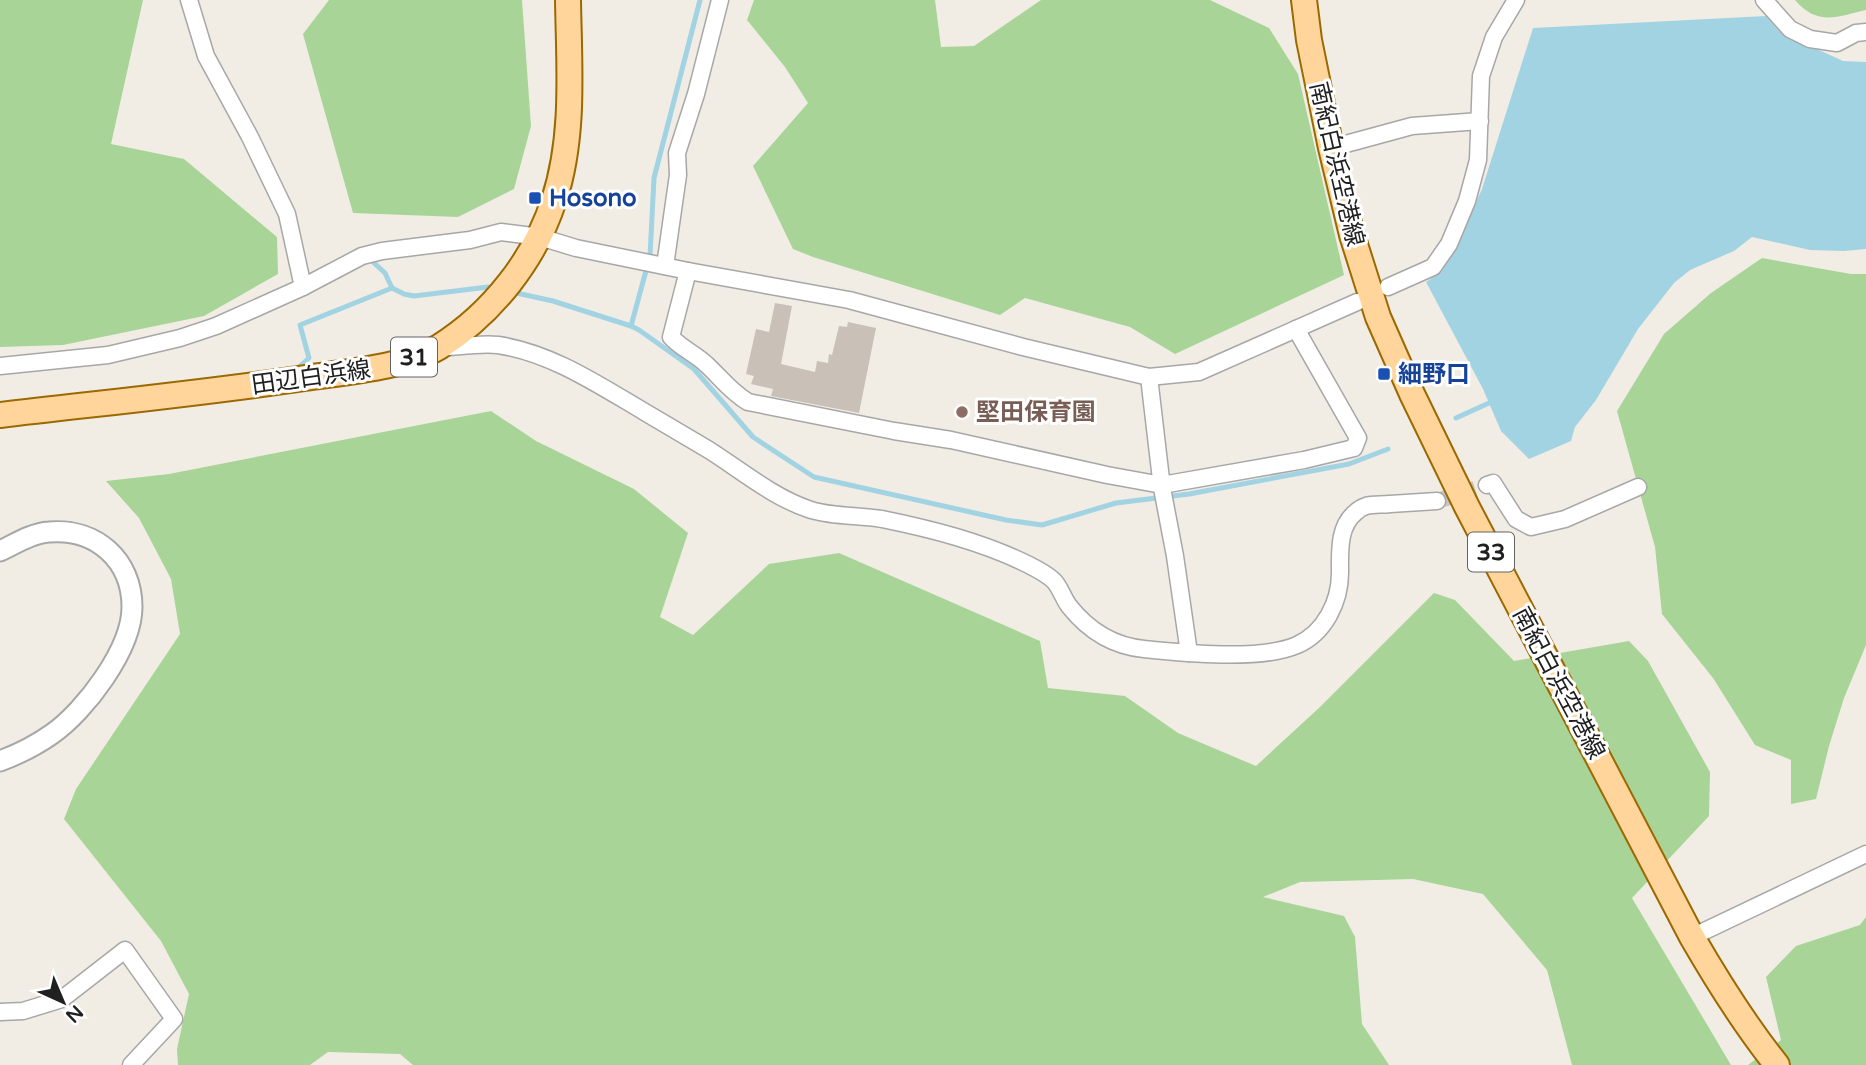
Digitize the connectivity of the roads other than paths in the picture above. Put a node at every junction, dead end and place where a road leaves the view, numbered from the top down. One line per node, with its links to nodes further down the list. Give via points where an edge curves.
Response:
1 (189, 0): 13 (street, via 206,56 287,214)
2 (568, 0): 10 (main road, 田辺白浜線 / 31, via 565,157)
3 (720, 0): 11 (street, via 677,153 678,175)
4 (1304, 0): 9 (main road, 南紀白浜空港線 / 33)
5 (1516, 0): 8 (street, via 1494,37 1481,76)
6 (1764, 0): 7 (street, via 1790,29 1810,38 1837,43)
7 (1866, 32)
8 (1480, 121): 9 (street, via 1412,126); 14 (street, via 1478,160 1449,244 1433,267)
9 (1331, 148): 29 (main road, 南紀白浜空港線 / 33, via 1378,317 1412,394)
10 (540, 237): 11 (street); 13 (street, via 501,232 382,251 362,256); 17 (main road, 田辺白浜線 / 31, via 509,284 471,324)
11 (662, 265): 12 (street)
12 (688, 271): 19 (street, via 849,300); 22 (street, via 671,337 748,402)
13 (303, 287): 18 (street, via 180,338 108,355)
14 (1388, 287)
15 (1357, 302): 16 (street)
16 (1296, 329): 19 (street, via 1199,372); 22 (street, via 1358,438 1354,448)
17 (437, 348): 20 (main road, 田辺白浜線 / 31, via 351,372); 26 (street, via 496,345 549,358 772,492 819,512 918,527 998,551 1054,581 1068,605 1092,629 1115,643)
18 (0, 366)
19 (1149, 376): 22 (street)
20 (0, 415)
21 (1487, 485): 23 (street, via 1493,483 1516,519 1531,527 1565,519)
22 (1162, 486): 26 (street)
23 (1638, 487)
24 (1437, 501): 26 (street, via 1364,506 1352,514 1341,540 1334,606 1325,621 1298,645 1223,655)
25 (0, 551): 27 (street, via 48,532 79,533 98,541 127,577 132,608 125,640 107,675 79,710 54,733)
26 (1189, 653)
27 (0, 761)
28 (1866, 855): 29 (street)
29 (1692, 937): 32 (main road, 南紀白浜空港線 / 33, via 1752,1034)
30 (0, 1012): 31 (street, via 23,1011 62,999 125,950 174,1019)
31 (131, 1065)
32 (1777, 1065)

